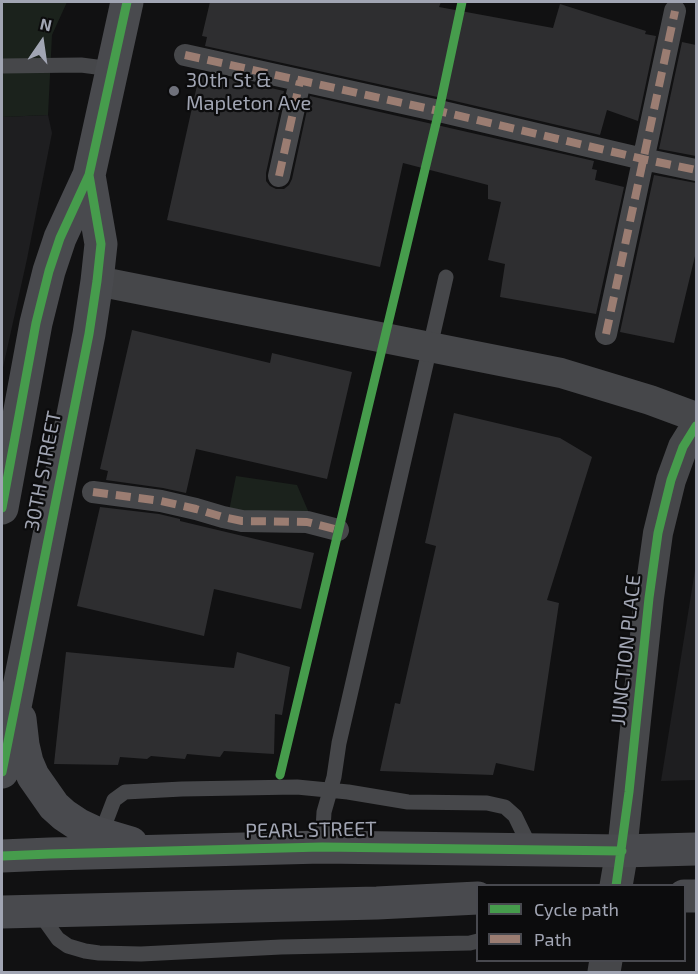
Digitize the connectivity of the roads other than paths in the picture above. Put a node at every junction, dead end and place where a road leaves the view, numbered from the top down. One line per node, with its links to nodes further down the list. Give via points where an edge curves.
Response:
1 (128, 2): 5 (main road, 30TH STREET)
2 (675, 11): 7 (street)
3 (185, 55): 6 (street)
4 (2, 66): 5 (lane, via 81,65)
5 (112, 69): 9 (main road, 30TH STREET)
6 (300, 81): 7 (street); 10 (street)
7 (643, 159): 8 (street); 13 (street)
8 (696, 170)
9 (89, 175): 12 (main road, 30TH STREET, via 101,244); 17 (main road, 30TH STREET, via 49,271)
10 (279, 176)
11 (446, 277): 14 (lane)
12 (97, 281): 14 (street); 20 (main road, 30TH STREET)
13 (606, 334)
14 (430, 348): 15 (street, via 561,373); 22 (lane)
15 (696, 417)
16 (696, 426): 28 (street, JUNCTION PLACE, via 671,480 658,533)
17 (3, 492)
18 (93, 492): 19 (street, via 161,501 223,517 308,522)
19 (338, 530)
20 (18, 690): 21 (main road, 30TH STREET); 23 (main road, via 23,745 33,776 64,815)
21 (2, 772)
22 (330, 791): 23 (lane, via 297,787 125,792 114,800); 24 (lane); 25 (lane, via 408,802 505,807 515,816)
23 (101, 834): 27 (main road)
24 (322, 847): 25 (main road, PEARL STREET); 27 (main road, PEARL STREET)
25 (531, 849): 28 (main road, PEARL STREET)
26 (696, 849): 28 (main road, PEARL STREET)
27 (162, 851): 29 (main road, PEARL STREET)
28 (622, 851): 30 (street, JUNCTION PLACE)
29 (2, 856)
30 (616, 884)
31 (476, 898): 32 (main road)
32 (38, 911): 33 (main road); 34 (lane, via 58,939 68,946 99,953)
33 (2, 912)
34 (476, 941)

